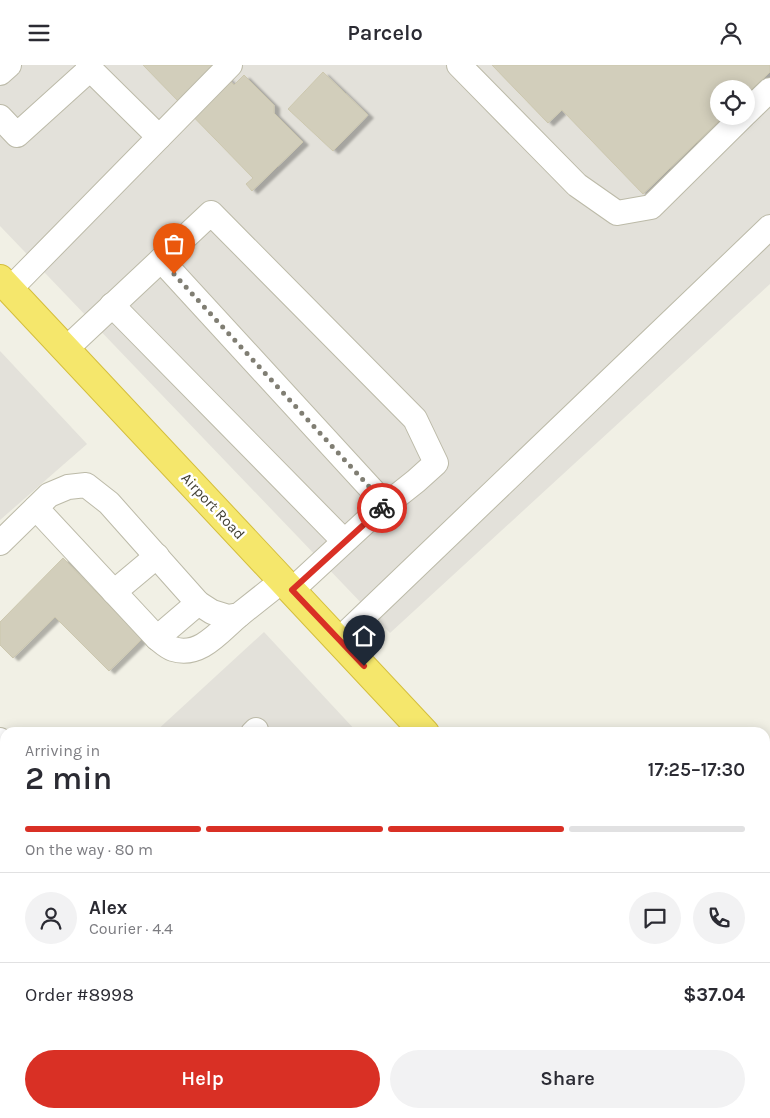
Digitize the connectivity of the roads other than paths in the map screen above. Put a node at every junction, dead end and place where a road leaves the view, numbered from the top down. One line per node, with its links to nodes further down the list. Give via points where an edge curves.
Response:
1 (9, 65): 5 (lane)
2 (230, 65): 10 (lane)
3 (459, 65): 9 (lane, via 577,185 617,213 651,207)
4 (89, 67): 8 (lane, via 17,135); 10 (lane)
5 (0, 73)
6 (770, 90): 7 (lane)
7 (755, 104)
8 (0, 117)
9 (734, 125)
10 (160, 137): 13 (lane)
11 (770, 227): 26 (lane)
12 (161, 260): 14 (lane); 16 (lane); 16 (lane, via 211,213 415,419 436,463)
13 (5, 284): 15 (highway, Airport Road)
14 (112, 305): 15 (lane); 18 (lane)
15 (66, 349): 21 (highway, Airport Road)
16 (386, 505): 18 (lane)
17 (36, 508): 19 (lane); 20 (lane, via 49,495 68,487 86,485 109,503); 22 (lane)
18 (344, 541): 21 (lane)
19 (0, 543)
20 (157, 557): 22 (lane); 23 (lane)
21 (288, 585): 24 (lane); 26 (highway, Airport Road)
22 (114, 592): 25 (lane)
23 (198, 603): 24 (lane, via 228,617); 25 (lane)
24 (239, 615): 25 (lane, via 200,648 187,652 171,649)
25 (156, 638)
26 (339, 640): 27 (highway, Airport Road)
27 (420, 727)

